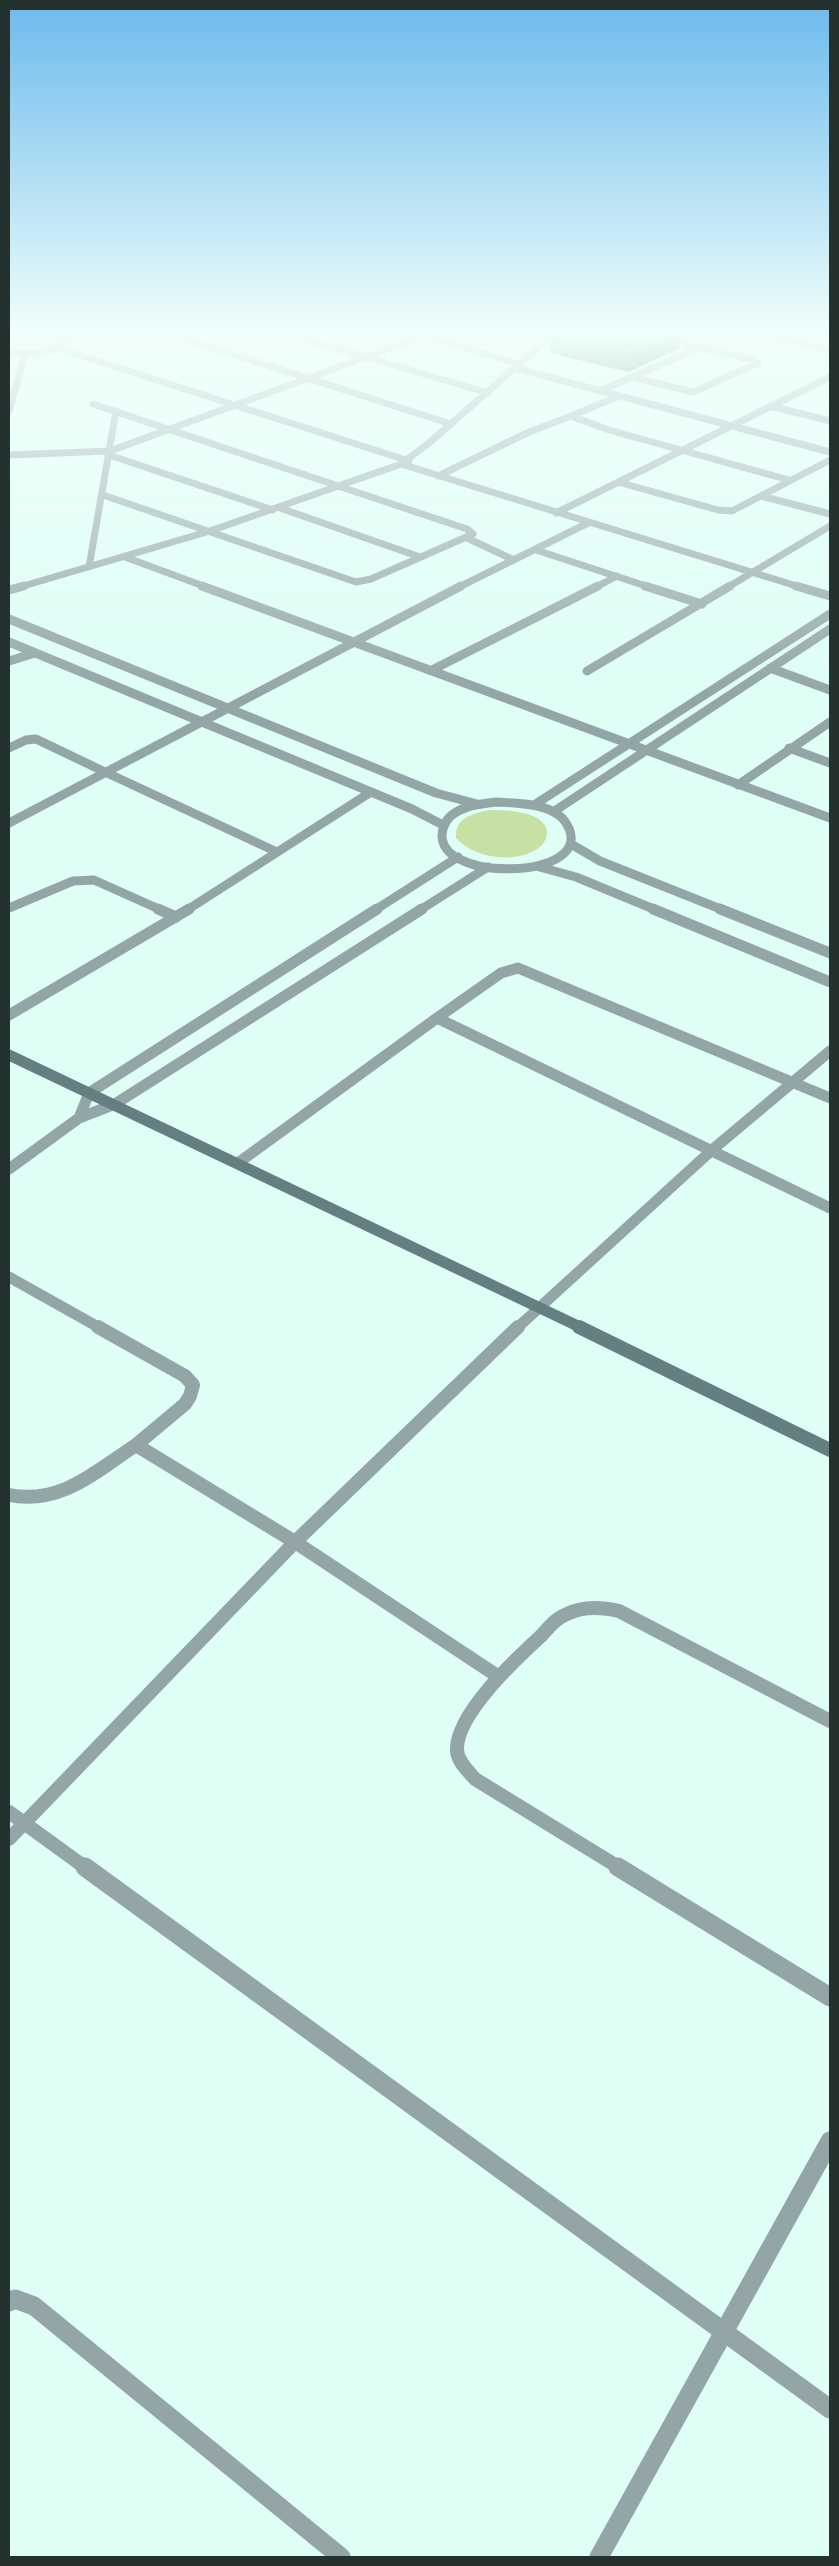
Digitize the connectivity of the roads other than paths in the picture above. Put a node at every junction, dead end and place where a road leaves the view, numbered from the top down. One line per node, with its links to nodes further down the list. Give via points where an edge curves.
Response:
1 (109, 456): 15 (street)
2 (117, 456): 17 (street)
3 (248, 456): 14 (street)
4 (386, 456): 10 (street)
5 (413, 456): 10 (street)
6 (480, 456): 11 (street)
7 (671, 456): 13 (street)
8 (702, 456): 12 (street)
9 (830, 460): 12 (street)
10 (405, 462): 11 (street); 14 (street)
11 (438, 476): 18 (street)
12 (789, 480): 16 (street)
13 (618, 482): 16 (street, via 724,511 738,509); 18 (street)
14 (341, 487): 17 (street); 23 (street, via 473,532)
15 (103, 495): 22 (street); 28 (street)
16 (761, 496): 19 (street)
17 (276, 509): 22 (street); 26 (street)
18 (556, 513): 20 (street)
19 (830, 514)
20 (588, 523): 24 (street); 29 (street)
21 (830, 526): 29 (street)
22 (210, 531): 25 (street); 26 (street, via 356,582 371,579)
23 (467, 538): 26 (street); 27 (street)
24 (536, 550): 27 (street); 30 (street)
25 (125, 556): 28 (street); 37 (street)
26 (420, 557)
27 (514, 560): 37 (street)
28 (89, 567): 31 (street)
29 (754, 572): 32 (street); 33 (street)
30 (617, 576): 33 (street); 42 (street)
31 (9, 590)
32 (830, 596)
33 (702, 604): 43 (street)
34 (830, 614): 48 (street)
35 (9, 619): 45 (street)
36 (830, 629): 41 (street)
37 (354, 640): 42 (street); 45 (street)
38 (9, 642): 39 (street)
39 (34, 653): 40 (street); 46 (street)
40 (9, 661)
41 (770, 668): 44 (street); 51 (street)
42 (432, 670): 48 (street)
43 (587, 671)
44 (830, 690)
45 (226, 709): 46 (street); 56 (street, via 436,793)
46 (202, 722): 53 (street); 55 (street)
47 (830, 722): 50 (street)
48 (631, 744): 51 (street); 57 (street)
49 (9, 748): 53 (street, via 36,739)
50 (789, 748): 52 (street); 54 (street)
51 (646, 750): 54 (street); 58 (street)
52 (830, 763)
53 (105, 772): 60 (street); 63 (street)
54 (738, 785): 59 (street)
55 (371, 792): 61 (street); 63 (street)
56 (477, 804): 57 (street); 61 (street, via 450,816)
57 (534, 805): 58 (street)
58 (553, 812): 62 (street, via 566,822 572,833)
59 (830, 818)
60 (9, 823)
61 (443, 825): 64 (street, via 440,836 445,847)
62 (571, 844): 65 (street, via 552,861); 69 (street, via 600,861)
63 (277, 852): 68 (street)
64 (458, 858): 66 (street); 76 (street)
65 (536, 866): 66 (street); 70 (street, via 576,877)
66 (488, 868): 78 (street)
67 (9, 908): 68 (street, via 73,881 94,880)
68 (176, 917): 71 (street)
69 (830, 953)
70 (830, 982)
71 (9, 1015)
72 (437, 1018): 75 (street, via 500,973 518,968); 80 (street); 81 (street)
73 (830, 1051): 75 (street)
74 (9, 1056): 76 (main road)
75 (795, 1082): 77 (street); 80 (street)
76 (89, 1093): 78 (main road); 79 (street)
77 (830, 1098)
78 (115, 1104): 79 (street); 81 (main road)
79 (79, 1118): 82 (street)
80 (712, 1150): 83 (street); 85 (street)
81 (238, 1163): 85 (main road)
82 (9, 1170)
83 (830, 1208)
84 (9, 1277): 86 (street, via 185,1376 192,1384 193,1390 182,1407)
85 (539, 1307): 87 (main road); 89 (street)
86 (136, 1444): 88 (street, via 60,1495 23,1500); 89 (street)
87 (830, 1450)
88 (9, 1495)
89 (294, 1542): 90 (street); 92 (street)
90 (499, 1677): 91 (street, via 560,1617 580,1609 602,1606); 94 (street, via 462,1728 456,1749 461,1764 475,1779)
91 (830, 1720)
92 (16, 1817): 93 (street); 97 (street)
93 (9, 1839)
94 (830, 1997)
95 (830, 2141): 97 (street)
96 (9, 2302): 99 (street, via 15,2299 34,2306)
97 (724, 2333): 98 (street); 100 (street)
98 (830, 2409)
99 (341, 2557)
100 (599, 2557)

